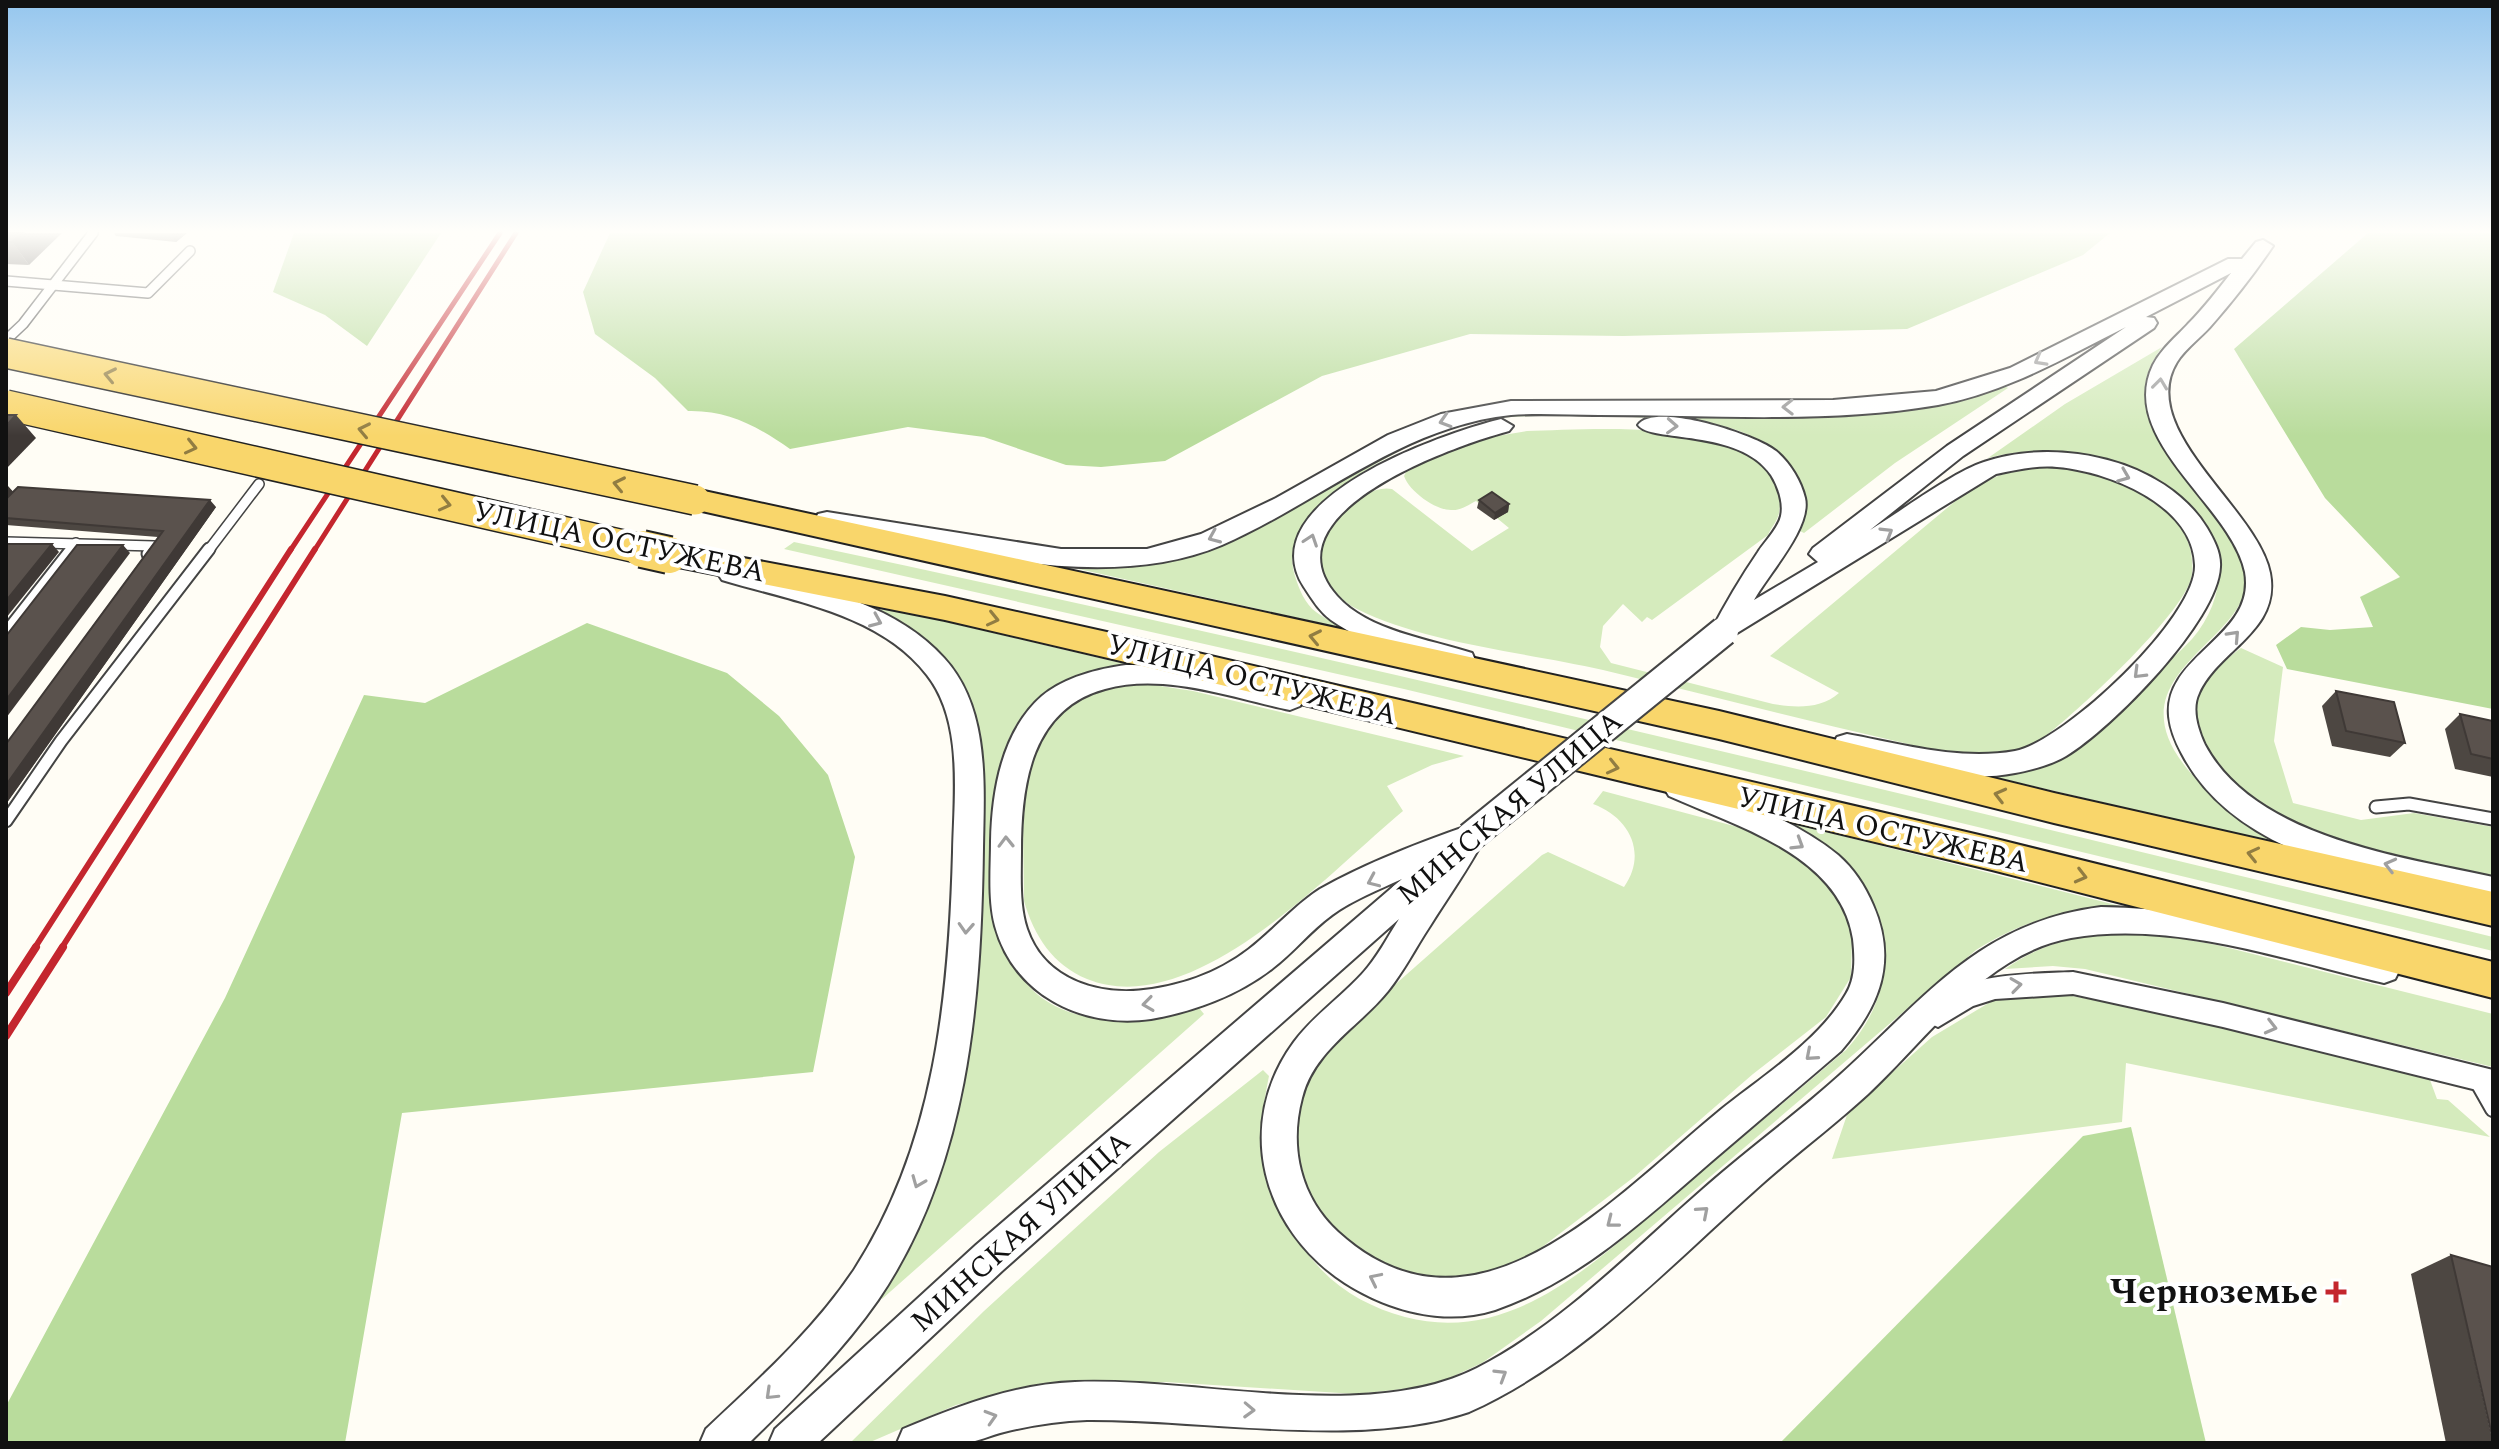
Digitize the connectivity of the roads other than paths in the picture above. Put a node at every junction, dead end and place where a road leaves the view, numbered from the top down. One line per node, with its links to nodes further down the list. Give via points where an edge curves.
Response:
1 (40, 301): 5 (lane)
2 (2161, 301): 9 (street, one-way to 9, via 2018,373 1938,398 1833,407 1511,408 1449,419 1396,440 1210,540 1147,558 1061,558)
3 (2179, 301): 14 (street, МИНСКАЯ УЛИЦА, via 1955,451)
4 (2217, 301): 24 (street, one-way to 4, via 2334,852 2277,829 2208,775 2190,747 2182,718 2187,687 2252,616 2259,595 2259,576 2238,532 2171,438 2158,399 2158,383 2173,350)
5 (6, 340)
6 (6, 353): 9 (main road, УЛИЦА ОСТУЖЕВА, one-way to 6, bridge)
7 (6, 405): 12 (main road, УЛИЦА ОСТУЖЕВА, one-way to 12, bridge)
8 (259, 484): 22 (lane, via 61,741)
9 (695, 500): 16 (main road, УЛИЦА ОСТУЖЕВА, one-way to 9)
10 (6, 542): 11 (lane)
11 (76, 543): 13 (lane, via 154,546); 15 (lane)
12 (669, 555): 18 (main road, УЛИЦА ОСТУЖЕВА, one-way to 18, via 945,608); 31 (street, one-way to 31, via 886,624 938,670 953,698 968,762 961,997 950,1080 924,1165 902,1220 867,1283 795,1371)
13 (145, 559)
14 (1724, 631): 16 (street, one-way to 14, via 1380,632 1328,604 1313,586 1306,565 1306,545 1316,525 1352,492 1399,463 1481,430 1574,423 1712,430 1749,444 1772,460 1789,482 1795,504 1791,526); 17 (street, one-way to 17, via 1989,468 2021,460 2087,464 2147,486 2172,502 2191,525 2208,565 2195,609 2175,636 2085,726 2034,757 1962,764); 23 (street, МИНСКАЯ УЛИЦА, bridge)
15 (6, 633)
16 (1542, 687): 17 (main road, УЛИЦА ОСТУЖЕВА)
17 (1719, 725): 25 (main road, УЛИЦА ОСТУЖЕВА, one-way to 17)
18 (1455, 730): 19 (main road, УЛИЦА ОСТУЖЕВА, one-way to 19); 23 (street, one-way to 18, via 1329,900 1259,960 1226,979 1150,1005 1108,1007 1072,998 1041,978 1010,927 1005,827 1015,757 1046,711 1082,686 1119,676 1164,675)
19 (1651, 776): 23 (street, one-way to 23, via 1757,822 1829,865 1857,905 1866,929 1868,979 1851,1015 1829,1040 1587,1242 1510,1285 1461,1298 1412,1294 1377,1282 1326,1246 1296,1208 1278,1132 1292,1076 1315,1041 1375,984); 26 (main road, УЛИЦА ОСТУЖЕВА, one-way to 26, via 1992,854)
20 (2376, 807): 21 (lane, via 2409,804)
21 (2493, 819)
22 (6, 821)
23 (1470, 837): 32 (street, МИНСКАЯ УЛИЦА, via 989,1258)
24 (2493, 890)
25 (2493, 909)
26 (2493, 980)
27 (2493, 992): 28 (street, via 2212,932 2107,920 2067,925 1983,964)
28 (1897, 1042): 29 (street, one-way to 29, via 1966,996 2020,984 2073,983); 33 (street, one-way to 28, via 1003,1413 1053,1403 1387,1413 1456,1398 1526,1359 1605,1297)
29 (2484, 1080): 30 (lane)
30 (2493, 1109)
31 (720, 1443)
32 (789, 1443)
33 (917, 1443)

